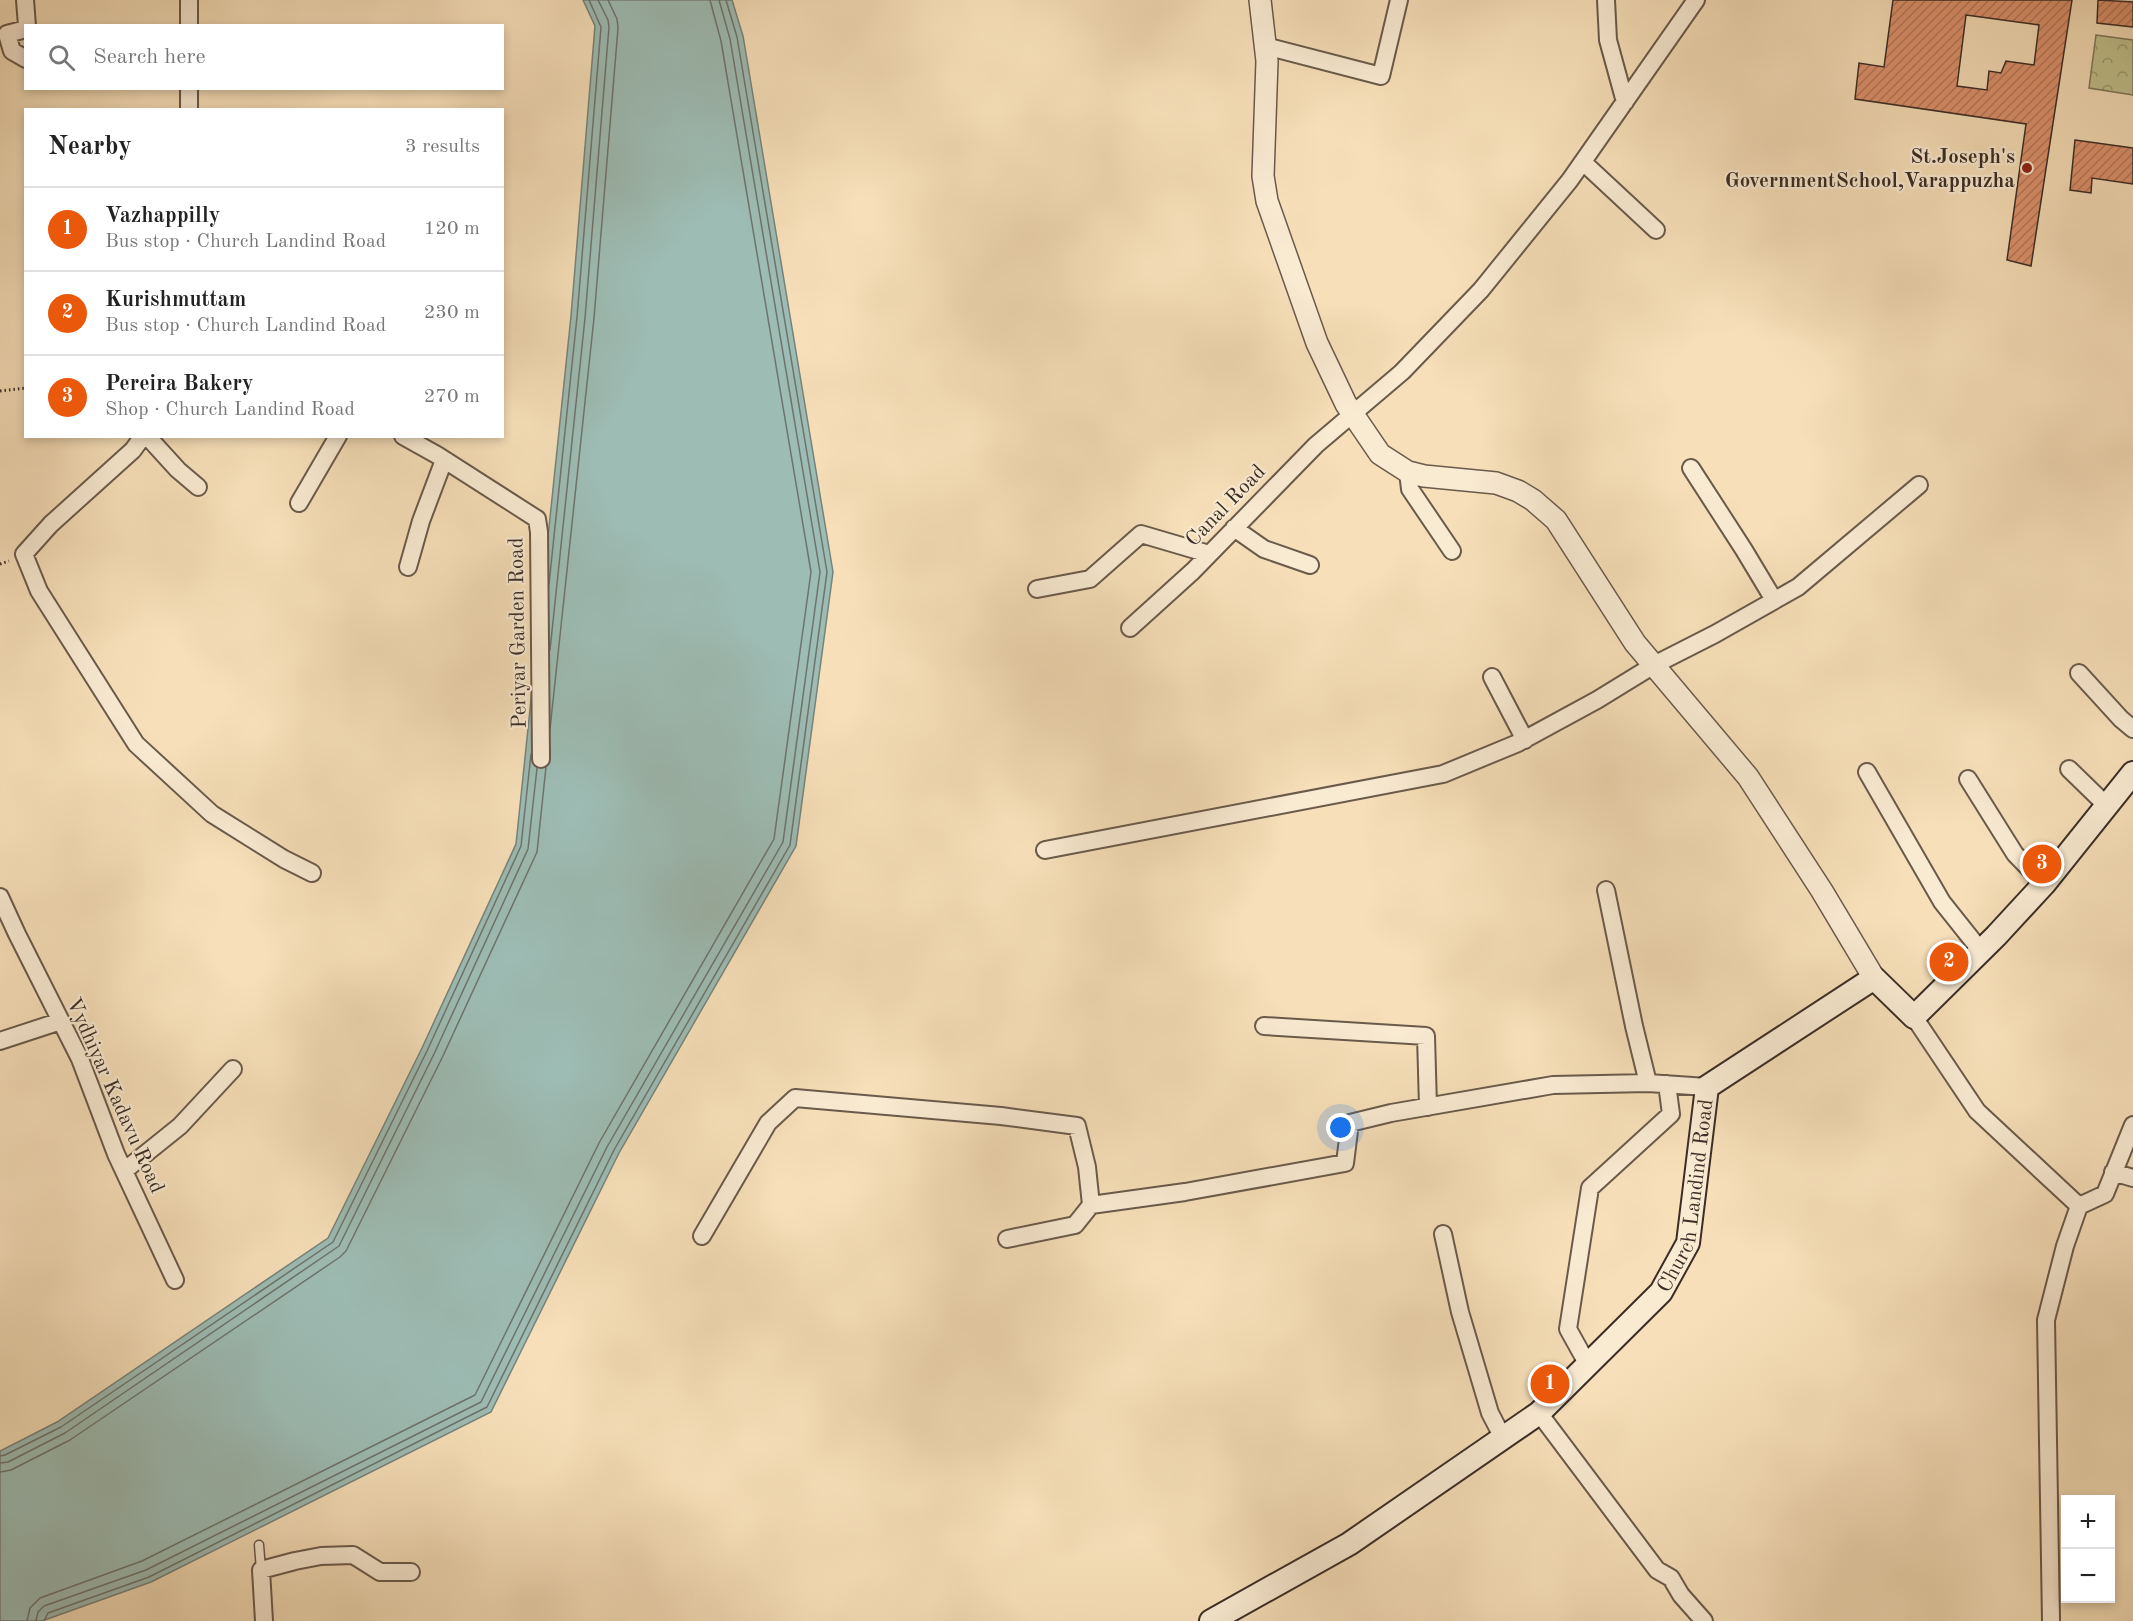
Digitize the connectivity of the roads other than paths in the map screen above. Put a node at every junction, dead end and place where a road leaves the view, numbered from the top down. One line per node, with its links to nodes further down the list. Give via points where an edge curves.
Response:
1 (25, 0): 7 (street)
2 (189, 0): 8 (street)
3 (1260, 0): 10 (street)
4 (1399, 0): 10 (street, via 1381,76)
5 (1606, 0): 13 (street, via 1608,40)
6 (1696, 0): 13 (street, Canal Road)
7 (26, 24)
8 (189, 24)
9 (24, 28): 11 (street, via 7,34 12,51)
10 (1265, 46): 17 (street, via 1263,176 1267,201 1317,343)
11 (24, 57)
12 (189, 90): 14 (street)
13 (1625, 102): 15 (street, Canal Road)
14 (189, 108)
15 (1582, 162): 16 (street); 17 (street, Canal Road, via 1481,290 1402,372)
16 (1656, 230)
17 (1353, 414): 24 (street, via 1380,454); 28 (street, Canal Road, via 1316,445)
18 (143, 438): 48 (street, via 51,524 24,555 39,591 136,744 212,814 284,860)
19 (147, 438): 26 (street)
20 (337, 438): 27 (street)
21 (406, 438): 22 (street, Periyar Garden Road)
22 (444, 460): 32 (street); 41 (street, Periyar Garden Road, via 537,519)
23 (1691, 468): 34 (street)
24 (1408, 472): 29 (street, via 1410,489); 36 (street, via 1496,483 1533,500 1556,520 1635,643)
25 (1919, 485): 34 (street, via 1798,587)
26 (198, 487)
27 (298, 503)
28 (1234, 528): 30 (street, Canal Road); 31 (street, via 1264,549)
29 (1452, 551)
30 (1209, 554): 33 (street, via 1141,534 1090,579); 35 (street, Canal Road)
31 (1310, 565)
32 (408, 567)
33 (1037, 589)
34 (1774, 600): 36 (street)
35 (1130, 628)
36 (1654, 665): 40 (street); 53 (street, via 1748,777)
37 (2079, 673): 39 (street)
38 (1492, 677): 40 (street)
39 (2133, 729)
40 (1525, 740): 47 (street, via 1443,774)
41 (541, 759)
42 (2069, 770): 46 (street)
43 (1867, 772): 52 (street, via 1942,902)
44 (2133, 773): 46 (main road)
45 (1968, 779): 49 (street, via 2015,854)
46 (2106, 805): 49 (main road)
47 (1045, 849)
48 (312, 873)
49 (2044, 884): 52 (main road)
50 (1606, 890): 59 (street)
51 (0, 897): 55 (street, Vydhiyar Kadavu Road)
52 (1981, 951): 54 (main road)
53 (1874, 978): 54 (main road); 61 (main road, Church Landind Road)
54 (1914, 1017): 68 (street, via 1977,1111)
55 (61, 1021): 57 (street); 64 (street, Vydhiyar Kadavu Road)
56 (1264, 1026): 62 (street, via 1426,1036)
57 (0, 1041)
58 (232, 1069): 64 (street, via 180,1126)
59 (1648, 1083): 60 (street); 62 (street, via 1553,1085)
60 (1667, 1084): 61 (street); 73 (street, via 1671,1114 1590,1188 1568,1329)
61 (1707, 1087): 73 (main road, Church Landind Road, via 1688,1243 1661,1292)
62 (1428, 1107): 67 (street, via 1350,1123 1345,1164 1206,1189)
63 (2133, 1125): 65 (street)
64 (124, 1171): 72 (street, Vydhiyar Kadavu Road)
65 (2113, 1172): 66 (street); 68 (street, via 2105,1194)
66 (2133, 1178)
67 (1091, 1204): 70 (street, via 1077,1126 795,1098 768,1123); 71 (street, via 1075,1225)
68 (2079, 1206): 82 (street, via 2046,1320)
69 (1443, 1234): 75 (street, via 1460,1312 1490,1413)
70 (702, 1236)
71 (1007, 1239)
72 (175, 1280)
73 (1588, 1365): 74 (main road, Church Landind Road)
74 (1539, 1413): 75 (main road, Church Landind Road); 81 (street, via 1657,1570 1671,1578)
75 (1503, 1438): 80 (main road, Church Landind Road, via 1349,1544)
76 (259, 1545): 77 (lane)
77 (261, 1570): 78 (street, via 321,1556 353,1555 380,1572); 79 (street)
78 (411, 1572)
79 (264, 1621)
80 (1211, 1621)
81 (1704, 1621)
82 (2051, 1621)

